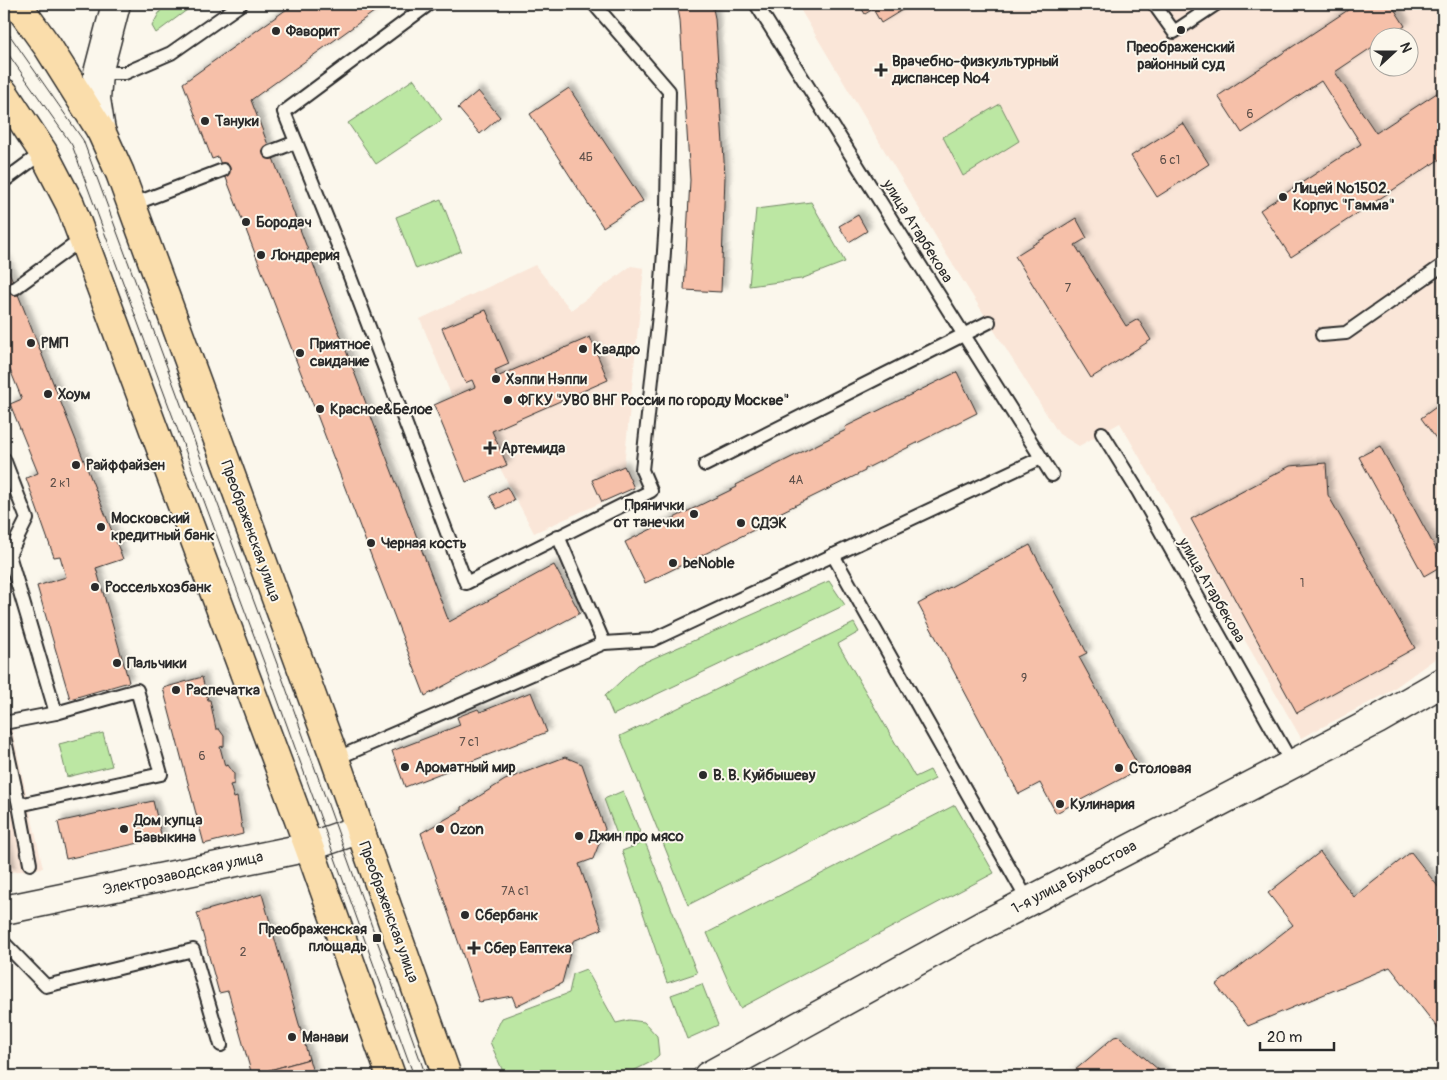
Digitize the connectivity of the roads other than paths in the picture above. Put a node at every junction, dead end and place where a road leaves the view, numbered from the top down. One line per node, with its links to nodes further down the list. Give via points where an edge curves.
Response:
1 (17, 4): 12 (main road, Преображенская улица)
2 (116, 4): 9 (street)
3 (241, 4): 9 (lane, via 171,54 125,73)
4 (429, 4): 13 (lane, via 284,112)
5 (594, 4): 30 (lane, via 669,91 667,215 642,470 650,492)
6 (756, 4): 24 (lane, улица Атарбекова)
7 (1154, 4): 8 (lane, via 1174,32)
8 (1216, 4)
9 (98, 73): 12 (street, via 96,99)
10 (4, 93): 14 (main road)
11 (4, 118): 14 (street, via 12,120)
12 (101, 130): 18 (main road, Преображенская улица)
13 (296, 142): 15 (lane); 30 (lane, via 466,582)
14 (38, 144): 17 (lane); 19 (main road, via 70,204)
15 (270, 152)
16 (223, 170): 18 (lane)
17 (4, 181)
18 (132, 205): 37 (main road, Преображенская улица)
19 (82, 239): 21 (lane); 41 (main road)
20 (1443, 265): 23 (lane, via 1346,334)
21 (15, 288)
22 (990, 322): 24 (lane)
23 (1322, 335)
24 (964, 337): 26 (lane, улица Атарбекова); 28 (lane)
25 (1102, 433): 38 (lane, улица Атарбекова)
26 (1041, 458): 29 (lane, улица Атарбекова); 31 (lane)
27 (4, 459): 34 (lane, via 27,519 9,555)
28 (705, 465)
29 (1052, 475)
30 (558, 536): 32 (lane)
31 (833, 555): 32 (lane, via 652,640); 43 (lane)
32 (604, 643): 37 (lane)
33 (1443, 682): 38 (street, 1-я улица Бухвостова)
34 (56, 713): 35 (lane); 39 (lane, via 137,690 161,774)
35 (4, 723)
36 (4, 736): 39 (lane)
37 (335, 759): 40 (main road, Преображенская улица)
38 (1292, 764): 43 (street, 1-я улица Бухвостова)
39 (19, 805): 42 (lane)
40 (360, 829): 41 (street, Электрозаводская улица); 48 (main road, Преображенская улица)
41 (309, 847): 44 (street, Электрозаводская улица); 47 (main road)
42 (30, 864)
43 (1028, 901): 49 (street, 1-я улица Бухвостова)
44 (4, 910)
45 (4, 943): 46 (lane, via 46,986 193,950)
46 (221, 1045)
47 (391, 1076)
48 (448, 1076)
49 (708, 1076)

